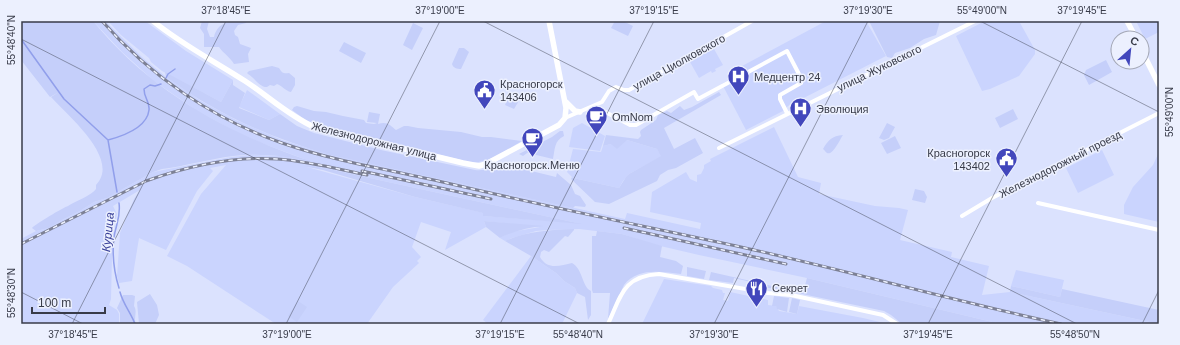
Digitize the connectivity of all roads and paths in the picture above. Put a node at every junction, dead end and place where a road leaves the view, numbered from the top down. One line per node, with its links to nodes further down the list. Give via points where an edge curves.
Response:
1 (152, 21): 14 (street, Железнодорожная улица, via 308,125 328,132 479,166 559,125)
2 (549, 21): 9 (street)
3 (752, 21): 10 (street, улица Циолковского, via 629,90 612,88 605,99)
4 (975, 21): 12 (street, улица Жуковского)
5 (1127, 21): 6 (street)
6 (1132, 30)
7 (1150, 67): 8 (street)
8 (1159, 85)
9 (565, 101): 11 (street, via 572,109); 14 (street)
10 (594, 106): 11 (street, улица Циолковского); 12 (street, via 636,125 694,92 698,99 787,51 802,80 780,95)
11 (580, 112): 14 (street, улица Циолковского)
12 (787, 113): 15 (street, улица Жуковского)
13 (1159, 113): 17 (street, Железнодорожный проезд, via 992,198)
14 (565, 118)
15 (719, 148)
16 (1038, 204): 18 (street)
17 (962, 216)
18 (1159, 230)
19 (608, 324): 20 (street, via 628,285 643,276 659,274 791,295 883,315)
20 (897, 324)

